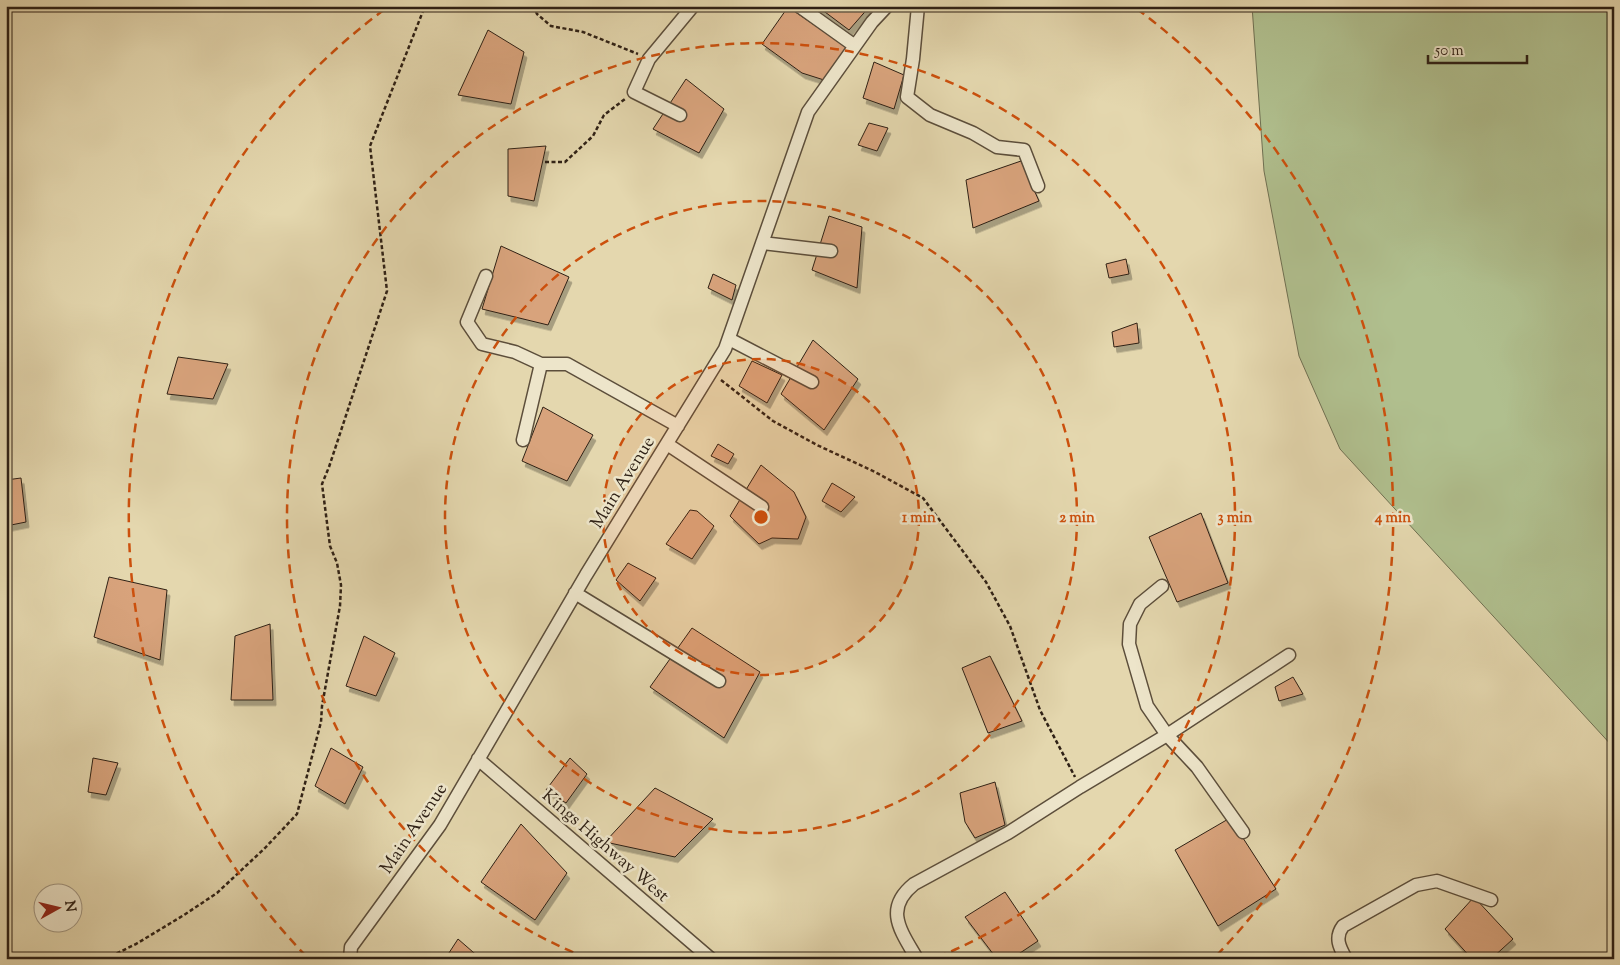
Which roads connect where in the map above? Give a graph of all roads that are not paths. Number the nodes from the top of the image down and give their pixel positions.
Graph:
1 (692, 6) edge
2 (799, 6) edge
3 (887, 6) edge
4 (918, 6) edge
5 (855, 46) junction
6 (680, 115) dead end
7 (1038, 186) dead end
8 (762, 243) junction
9 (831, 251) dead end
10 (486, 276) dead end
11 (729, 339) junction
12 (541, 364) junction
13 (812, 382) dead end
14 (678, 426) junction
15 (523, 440) dead end
16 (666, 444) junction
17 (762, 507) dead end
18 (1162, 586) dead end
19 (576, 593) junction
20 (1288, 655) dead end
21 (720, 681) dead end
22 (1167, 735) junction
23 (478, 758) junction
24 (1243, 832) dead end
25 (1491, 900) dead end
26 (350, 959) edge
27 (711, 959) edge
28 (917, 959) edge
29 (1346, 959) edge

1 - 6 street
2 - 5 street
3 - 5 street, Main Avenue
4 - 7 street
5 - 8 street, Main Avenue
8 - 9 street
8 - 11 street, Main Avenue
10 - 12 street
11 - 13 street
11 - 14 street, Main Avenue
12 - 14 street
12 - 15 street
14 - 16 street, Main Avenue
16 - 17 street
16 - 19 street, Main Avenue
18 - 22 street
19 - 21 street
19 - 23 street, Main Avenue
20 - 22 street
22 - 24 street
22 - 28 street
23 - 26 street, Main Avenue
23 - 27 street, Kings Highway West
25 - 29 street

